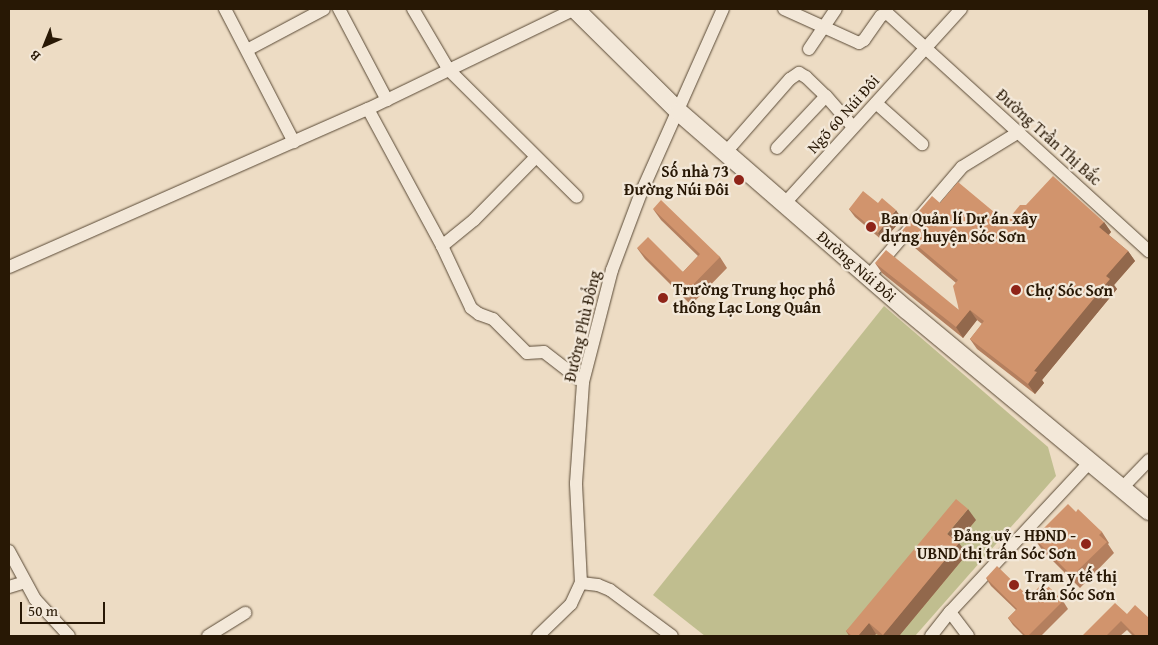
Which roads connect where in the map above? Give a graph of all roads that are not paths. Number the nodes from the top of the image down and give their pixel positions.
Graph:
1 (225, 9) edge
2 (324, 9) edge
3 (339, 9) edge
4 (413, 9) edge
5 (575, 9) edge
6 (723, 9) edge
7 (784, 9) edge
8 (836, 9) edge
9 (961, 9) edge
10 (823, 28) junction
11 (810, 48) dead end
12 (927, 48) junction
13 (247, 50) junction
14 (449, 70) junction
15 (826, 96) junction
16 (387, 100) junction
17 (876, 102) junction
18 (368, 109) junction
19 (680, 112) junction
20 (853, 127) junction
21 (1019, 132) junction
22 (294, 142) junction
23 (922, 144) dead end
24 (777, 148) dead end
25 (726, 152) junction
26 (536, 157) junction
27 (577, 197) dead end
28 (785, 203) junction
29 (442, 246) junction
30 (1149, 251) edge
31 (9, 267) edge
32 (869, 276) junction
33 (583, 382) junction
34 (1149, 460) edge
35 (1091, 461) junction
36 (1122, 488) junction
37 (1149, 511) edge
38 (9, 551) edge
39 (25, 582) junction
40 (581, 583) junction
41 (9, 586) edge
42 (950, 612) junction
43 (244, 613) dead end
44 (69, 636) edge
45 (208, 636) edge
46 (538, 636) edge
47 (672, 636) edge
48 (931, 636) edge
49 (968, 636) edge

1 - 13 street
2 - 13 street
3 - 16 street
4 - 14 street
5 - 14 street
5 - 19 main road, Đường Núi Đôi
6 - 19 street, Đường Phù Đổng
7 - 10 street
8 - 10 street
9 - 12 street, Ngõ 60 Núi Đôi
10 - 11 street
10 - 12 street, Đường Trần Thị Bắc
12 - 17 street, Ngõ 60 Núi Đôi
12 - 21 street, Đường Trần Thị Bắc
13 - 22 street
14 - 16 street
14 - 26 street
15 - 20 street
15 - 24 street
15 - 25 street
16 - 18 street
17 - 20 street, Ngõ 60 Núi Đôi
17 - 23 street
18 - 22 street
18 - 29 street
19 - 25 main road, Đường Núi Đôi
19 - 33 street, Đường Phù Đổng
20 - 28 street, Ngõ 60 Núi Đôi
21 - 30 street, Đường Trần Thị Bắc
21 - 32 street
22 - 31 street
25 - 28 main road, Đường Núi Đôi
26 - 27 street
26 - 29 street
28 - 32 main road, Đường Núi Đôi
29 - 33 street
32 - 35 main road, Đường Núi Đôi
33 - 40 street, Đường Phù Đổng
34 - 36 street
35 - 36 main road, Đường Núi Đôi
35 - 42 street
36 - 37 main road, Đường Núi Đôi
38 - 39 street
39 - 41 street
39 - 44 street
40 - 46 street, Đường Phù Đổng
40 - 47 street
42 - 48 street
42 - 49 street
43 - 45 street

